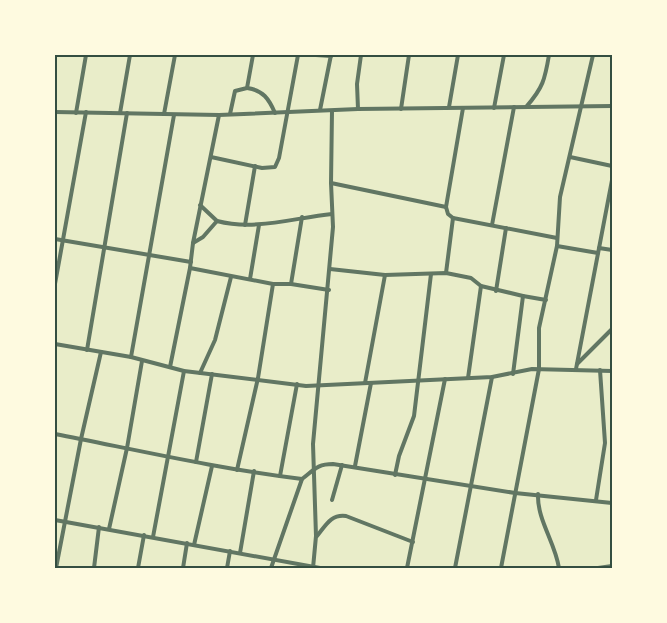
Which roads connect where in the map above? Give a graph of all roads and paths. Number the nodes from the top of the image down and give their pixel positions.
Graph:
1 (86, 55) edge
2 (130, 55) edge
3 (175, 55) edge
4 (253, 55) edge
5 (298, 55) edge
6 (316, 55) edge
7 (361, 55) edge
8 (409, 55) edge
9 (458, 55) edge
10 (504, 55) edge
11 (549, 55) edge
12 (593, 55) edge
13 (331, 56) edge
14 (247, 88) junction
15 (582, 106) junction
16 (612, 106) edge
17 (449, 107) junction
18 (514, 107) junction
19 (526, 107) junction
20 (463, 108) junction
21 (494, 108) junction
22 (358, 109) junction
23 (401, 109) junction
24 (320, 110) junction
25 (332, 111) junction
26 (55, 112) edge
27 (86, 112) junction
28 (76, 113) junction
29 (120, 113) junction
30 (127, 113) junction
31 (275, 113) junction
32 (287, 113) junction
33 (164, 114) junction
34 (230, 114) junction
35 (174, 115) junction
36 (219, 115) junction
37 (211, 156) junction
38 (570, 157) junction
39 (255, 166) junction
40 (612, 166) edge
41 (612, 180) edge
42 (331, 183) junction
43 (200, 205) junction
44 (446, 206) junction
45 (332, 214) junction
46 (302, 217) junction
47 (453, 218) junction
48 (217, 221) junction
49 (245, 225) junction
50 (259, 225) junction
51 (492, 225) junction
52 (506, 228) junction
53 (556, 238) junction
54 (55, 239) edge
55 (62, 241) junction
56 (192, 243) junction
57 (557, 246) junction
58 (599, 248) junction
59 (102, 249) junction
60 (612, 250) edge
61 (598, 253) junction
62 (148, 257) junction
63 (191, 262) junction
64 (190, 268) junction
65 (330, 269) junction
66 (446, 273) junction
67 (431, 274) junction
68 (385, 275) junction
69 (232, 277) junction
70 (250, 279) junction
71 (55, 284) edge
72 (273, 284) junction
73 (292, 284) junction
74 (482, 286) junction
75 (329, 290) junction
76 (496, 291) junction
77 (523, 296) junction
78 (546, 300) junction
79 (612, 329) edge
80 (55, 344) edge
81 (87, 350) junction
82 (101, 352) junction
83 (131, 357) junction
84 (142, 361) junction
85 (170, 367) junction
86 (576, 367) junction
87 (540, 369) junction
88 (600, 370) junction
89 (184, 371) junction
90 (612, 371) edge
91 (200, 373) junction
92 (212, 374) junction
93 (513, 374) junction
94 (258, 378) junction
95 (468, 378) junction
96 (492, 378) junction
97 (445, 380) junction
98 (417, 382) junction
99 (365, 383) junction
100 (297, 384) junction
101 (371, 384) junction
102 (317, 385) junction
103 (55, 434) edge
104 (81, 439) junction
105 (127, 448) junction
106 (170, 457) junction
107 (196, 462) junction
108 (342, 465) junction
109 (212, 466) junction
110 (355, 466) junction
111 (313, 468) junction
112 (237, 470) junction
113 (254, 471) junction
114 (395, 475) junction
115 (280, 476) junction
116 (302, 479) junction
117 (427, 480) junction
118 (471, 485) junction
119 (515, 493) junction
120 (538, 494) junction
121 (332, 500) dead end
122 (596, 500) junction
123 (612, 503) edge
124 (55, 520) edge
125 (64, 521) junction
126 (99, 528) junction
127 (109, 529) junction
128 (144, 535) junction
129 (316, 536) junction
130 (153, 537) junction
131 (412, 542) junction
132 (187, 543) junction
133 (194, 544) junction
134 (230, 551) junction
135 (240, 553) junction
136 (272, 559) junction
137 (612, 566) edge
138 (313, 567) edge
139 (56, 568) edge
140 (94, 568) edge
141 (138, 568) edge
142 (183, 568) edge
143 (227, 568) edge
144 (270, 568) edge
145 (320, 568) edge
146 (407, 568) edge
147 (455, 568) edge
148 (501, 568) edge
149 (559, 568) edge
150 (598, 568) edge

1 - 28 street
2 - 29 street
3 - 33 street
4 - 14 street
5 - 32 street
6 - 13 street
7 - 22 street
8 - 23 street
9 - 17 street
10 - 21 street
11 - 19 street
12 - 15 street
13 - 24 street
14 - 31 street
14 - 34 street
15 - 16 street
15 - 19 street
15 - 38 street
17 - 20 street
17 - 23 street
18 - 19 street
18 - 21 street
18 - 51 street
20 - 21 street
20 - 44 street
22 - 23 street
22 - 25 street
24 - 25 street
24 - 32 street
25 - 42 street
26 - 28 street
27 - 28 street
27 - 29 street
27 - 55 street
29 - 30 street
30 - 33 street
30 - 59 street
31 - 32 street
31 - 34 street
32 - 39 street
33 - 35 street
34 - 36 street
35 - 36 street
35 - 62 street
36 - 37 street
37 - 39 street
37 - 43 street
38 - 40 street
38 - 53 street
39 - 49 street
41 - 58 street
42 - 44 street
42 - 45 street
43 - 48 street
43 - 56 street
44 - 47 street
45 - 46 street
45 - 65 street
46 - 50 street
46 - 73 street
47 - 51 street
47 - 66 street
48 - 49 street
48 - 56 street
49 - 50 street
50 - 70 street
51 - 52 street
52 - 53 street
52 - 76 street
53 - 57 street
54 - 55 street
55 - 59 street
55 - 71 street
56 - 63 street
57 - 61 street
57 - 78 street
58 - 60 street
58 - 61 street
59 - 62 street
59 - 81 street
61 - 86 street
62 - 63 street
62 - 83 street
63 - 64 street
64 - 69 street
64 - 85 street
65 - 68 street
65 - 75 street
66 - 67 street
66 - 74 street
67 - 68 street
67 - 98 street
68 - 99 street
69 - 70 street
69 - 91 street
70 - 72 street
72 - 73 street
72 - 94 street
73 - 75 street
74 - 76 street
74 - 95 street
75 - 102 street
76 - 77 street
77 - 78 street
77 - 93 street
78 - 87 street
79 - 86 street
80 - 81 street
81 - 82 street
82 - 83 street
82 - 104 street
83 - 84 street
84 - 85 street
84 - 105 street
85 - 89 street
86 - 87 street
86 - 88 street
87 - 93 street
87 - 119 street
88 - 90 street
88 - 122 street
89 - 91 street
89 - 106 street
91 - 92 street
92 - 94 street
92 - 107 street
93 - 96 street
94 - 100 street
94 - 112 street
95 - 96 street
95 - 97 street
96 - 118 street
97 - 98 street
97 - 117 street
98 - 101 street
98 - 114 street
99 - 101 street
99 - 102 street
100 - 102 street
100 - 115 street
101 - 110 street
102 - 111 street
103 - 104 street
104 - 105 street
104 - 125 street
105 - 106 street
105 - 127 street
106 - 107 street
106 - 130 street
107 - 109 street
108 - 110 street
108 - 111 street
108 - 121 street
109 - 112 street
109 - 133 street
110 - 114 street
111 - 116 street
111 - 129 street
112 - 113 street
113 - 115 street
113 - 135 street
114 - 117 street
115 - 116 street
116 - 136 street
117 - 118 street
117 - 131 street
118 - 119 street
118 - 147 street
119 - 120 street
119 - 148 street
120 - 122 street
120 - 149 street
122 - 123 street
124 - 125 street
125 - 126 street
125 - 139 street
126 - 127 street
126 - 140 street
127 - 128 street
128 - 130 street
128 - 141 street
129 - 131 street
129 - 138 street
130 - 132 street
131 - 146 street
132 - 133 street
132 - 142 street
133 - 134 street
134 - 135 street
134 - 143 street
135 - 136 street
136 - 138 street
136 - 144 street
137 - 150 street
138 - 145 street

